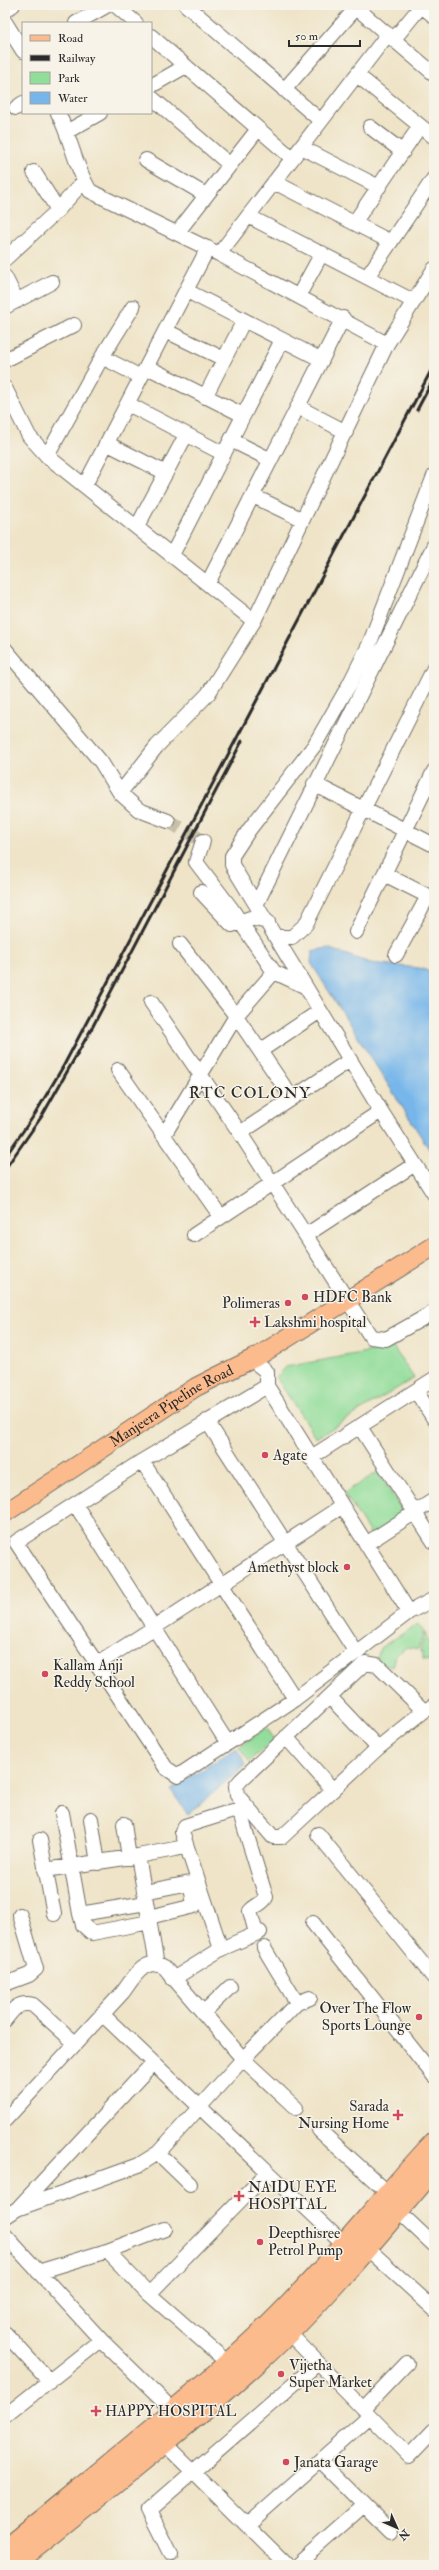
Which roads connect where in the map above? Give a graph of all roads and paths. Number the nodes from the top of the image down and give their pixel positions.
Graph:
1 (13, 5) edge
2 (108, 5) edge
3 (186, 5) edge
4 (354, 6) edge
5 (422, 6) edge
6 (5, 10) edge
7 (434, 16) edge
8 (5, 22) edge
9 (78, 22) edge
10 (134, 22) edge
11 (152, 37) edge
12 (391, 37) junction
13 (10, 39) edge
14 (22, 50) edge
15 (186, 66) junction
16 (434, 74) edge
17 (357, 75) junction
18 (152, 85) edge
19 (284, 90) junction
20 (152, 98) edge
21 (59, 114) edge
22 (98, 114) edge
23 (321, 121) junction
24 (420, 126) junction
25 (370, 127) dead end
26 (258, 128) junction
27 (68, 131) junction
28 (434, 137) edge
29 (301, 147) junction
30 (403, 152) junction
31 (292, 158) junction
32 (146, 160) dead end
33 (230, 165) junction
34 (34, 172) dead end
35 (434, 178) edge
36 (84, 181) junction
37 (274, 182) junction
38 (379, 187) junction
39 (206, 195) junction
40 (58, 210) junction
41 (248, 216) junction
42 (354, 223) junction
43 (177, 233) junction
44 (391, 242) junction
45 (213, 251) junction
46 (322, 253) junction
47 (5, 259) edge
48 (434, 268) edge
49 (5, 277) edge
50 (367, 277) junction
51 (52, 282) dead end
52 (187, 290) junction
53 (299, 295) junction
54 (413, 301) junction
55 (11, 304) edge
56 (133, 308) dead end
57 (343, 318) junction
58 (244, 320) junction
59 (74, 325) dead end
60 (166, 331) junction
61 (282, 340) junction
62 (387, 344) junction
63 (102, 358) junction
64 (224, 359) junction
65 (5, 360) edge
66 (322, 360) junction
67 (144, 372) junction
68 (5, 388) edge
69 (205, 397) junction
70 (128, 404) junction
71 (298, 407) junction
72 (243, 415) junction
73 (346, 432) junction
74 (186, 435) junction
75 (231, 440) junction
76 (108, 444) junction
77 (224, 454) junction
78 (47, 456) junction
79 (271, 460) junction
80 (166, 473) junction
81 (434, 476) edge
82 (85, 485) junction
83 (253, 496) junction
84 (301, 519) junction
85 (137, 527) junction
86 (434, 545) edge
87 (172, 555) junction
88 (208, 583) junction
89 (254, 621) junction
90 (375, 646) junction
91 (5, 649) edge
92 (434, 668) edge
93 (363, 671) junction
94 (434, 771) edge
95 (314, 784) junction
96 (120, 792) junction
97 (365, 808) junction
98 (168, 821) tunnel mouth
99 (406, 830) junction
100 (203, 841) dead end
101 (434, 844) edge
102 (384, 874) junction
103 (201, 892) dead end
104 (431, 898) edge
105 (257, 903) junction
106 (268, 922) junction
107 (241, 923) junction
108 (356, 932) dead end
109 (277, 937) junction
110 (180, 944) dead end
111 (396, 955) dead end
112 (274, 972) junction
113 (304, 986) junction
114 (151, 1002) dead end
115 (320, 1011) junction
116 (236, 1016) junction
117 (260, 1051) junction
118 (350, 1060) junction
119 (118, 1070) dead end
120 (201, 1076) junction
121 (292, 1098) junction
122 (380, 1111) junction
123 (240, 1134) junction
124 (164, 1135) junction
125 (415, 1164) junction
126 (271, 1183) junction
127 (434, 1194) edge
128 (222, 1217) junction
129 (194, 1235) dead end
130 (306, 1235) junction
131 (434, 1246) edge
132 (348, 1301) junction
133 (434, 1312) edge
134 (254, 1361) junction
135 (232, 1371) junction
136 (434, 1379) edge
137 (266, 1384) junction
138 (416, 1391) junction
139 (434, 1419) edge
140 (208, 1421) junction
141 (360, 1427) junction
142 (310, 1458) junction
143 (142, 1461) junction
144 (434, 1500) edge
145 (75, 1504) junction
146 (342, 1507) junction
147 (415, 1512) junction
148 (5, 1513) edge
149 (5, 1521) edge
150 (434, 1542) edge
151 (286, 1543) junction
152 (366, 1544) junction
153 (221, 1584) junction
154 (434, 1600) edge
155 (409, 1612) junction
156 (154, 1628) junction
157 (355, 1651) junction
158 (96, 1665) junction
159 (330, 1697) junction
160 (295, 1699) junction
161 (429, 1709) edge
162 (286, 1737) junction
163 (227, 1742) junction
164 (378, 1748) junction
165 (333, 1790) junction
166 (62, 1813) dead end
167 (91, 1819) dead end
168 (124, 1824) dead end
169 (174, 1825) dead end
170 (318, 1834) dead end
171 (40, 1840) dead end
172 (180, 1848) junction
173 (133, 1857) junction
174 (98, 1862) junction
175 (72, 1866) junction
176 (45, 1870) junction
177 (190, 1883) junction
178 (145, 1898) junction
179 (54, 1914) dead end
180 (80, 1914) junction
181 (20, 1916) dead end
182 (150, 1920) junction
183 (313, 1922) dead end
184 (219, 1945) junction
185 (264, 1948) dead end
186 (157, 1964) junction
187 (173, 1978) junction
188 (434, 1978) edge
189 (5, 1984) edge
190 (230, 1987) dead end
191 (310, 1998) dead end
192 (297, 2003) junction
193 (203, 2013) junction
194 (102, 2014) junction
195 (5, 2020) edge
196 (75, 2043) junction
197 (243, 2059) junction
198 (153, 2063) junction
199 (434, 2076) edge
200 (296, 2108) dead end
201 (199, 2109) junction
202 (5, 2120) edge
203 (319, 2130) dead end
204 (434, 2143) edge
205 (158, 2153) junction
206 (434, 2168) edge
207 (267, 2173) junction
208 (190, 2184) dead end
209 (393, 2202) junction
210 (17, 2209) junction
211 (5, 2217) edge
212 (165, 2229) dead end
213 (5, 2235) edge
214 (434, 2245) edge
215 (345, 2246) junction
216 (366, 2247) junction
217 (107, 2250) junction
218 (38, 2272) junction
219 (149, 2294) junction
220 (434, 2308) edge
221 (288, 2332) junction
222 (5, 2333) edge
223 (101, 2340) junction
224 (228, 2363) junction
225 (318, 2363) junction
226 (407, 2363) dead end
227 (50, 2382) junction
228 (173, 2410) junction
229 (367, 2412) junction
230 (5, 2416) edge
231 (434, 2430) edge
232 (164, 2443) junction
233 (320, 2461) junction
234 (193, 2471) junction
235 (364, 2505) junction
236 (247, 2525) junction
237 (391, 2532) dead end
238 (5, 2550) edge
239 (172, 2554) dead end
240 (13, 2565) edge
241 (287, 2565) edge
242 (296, 2565) edge

1 - 6 street
2 - 9 street
2 - 10 street
3 - 19 street
4 - 12 street
4 - 19 street
5 - 7 street
5 - 12 street
8 - 13 street
11 - 15 street
12 - 16 street
12 - 17 street
13 - 14 street
15 - 18 street
15 - 26 street
17 - 23 street
17 - 24 street
19 - 23 street
20 - 33 street
21 - 27 street
22 - 27 street
23 - 29 street
24 - 28 street
24 - 30 street
25 - 30 street
26 - 31 street
26 - 33 street
27 - 36 street
29 - 31 street
29 - 38 street
30 - 38 street
31 - 37 street
32 - 39 street
33 - 39 street
34 - 40 street
35 - 44 street
36 - 40 street
36 - 43 street
37 - 41 street
37 - 42 street
38 - 42 street
39 - 43 street
40 - 47 street
41 - 45 street
41 - 46 street
42 - 44 street
43 - 45 street
44 - 50 street
45 - 52 street
45 - 53 street
46 - 50 street
46 - 53 street
48 - 54 street
49 - 55 street
50 - 54 street
51 - 55 street
52 - 58 street
52 - 60 street
53 - 57 street
54 - 62 street
56 - 63 street
57 - 62 street
57 - 66 street
58 - 61 street
58 - 64 street
59 - 65 street
60 - 64 street
60 - 67 street
61 - 66 street
61 - 72 street
62 - 73 street
63 - 67 street
63 - 78 street
64 - 69 street
66 - 71 street
67 - 69 street
67 - 70 street
68 - 78 street
69 - 72 street
70 - 74 street
70 - 76 street
71 - 73 street
71 - 79 street
72 - 75 street
73 - 84 street
74 - 77 street
74 - 80 street
75 - 77 street
75 - 79 street
76 - 80 street
76 - 82 street
77 - 87 street
78 - 82 street
79 - 83 street
80 - 85 street
81 - 90 street
82 - 85 street
83 - 84 street
83 - 88 street
84 - 89 street
85 - 87 street
86 - 90 street
87 - 88 street
88 - 89 street
89 - 96 street
90 - 93 street
91 - 96 street
92 - 97 street
93 - 95 street
93 - 105 street
94 - 99 street
95 - 97 street
95 - 105 street
96 - 98 street
97 - 99 street
97 - 109 street
99 - 101 street
99 - 102 street
100 - 107 street
102 - 104 street
102 - 108 street
103 - 107 street
104 - 111 street
105 - 106 street
106 - 107 street
106 - 109 street
107 - 112 street
109 - 113 street
110 - 116 street
112 - 113 street
112 - 116 street
113 - 115 street
114 - 120 street
115 - 117 street
115 - 118 street
116 - 117 street
116 - 120 street
117 - 121 street
118 - 121 street
118 - 122 street
119 - 124 street
120 - 123 street
120 - 124 street
121 - 123 street
122 - 125 street
122 - 126 street
123 - 126 street
124 - 128 street
125 - 127 street
125 - 130 street
126 - 128 street
126 - 130 street
128 - 129 street
130 - 132 street
131 - 132 main road
132 - 133 street
132 - 134 main road
134 - 135 main road
134 - 137 street
135 - 148 main road, Manjeera Pipeline Road
135 - 149 main road, Manjeera Pipeline Road
136 - 138 street
137 - 140 street
137 - 142 street
138 - 139 street
138 - 141 street
140 - 143 street
140 - 151 street
141 - 142 street
141 - 147 street
142 - 146 street
143 - 145 street
143 - 153 street
144 - 147 street
145 - 156 street
145 - 158 street
146 - 151 street
146 - 152 street
147 - 150 street
147 - 152 street
151 - 153 street
151 - 157 street
152 - 155 street
153 - 156 street
153 - 160 street
154 - 155 street
155 - 157 street
156 - 158 street
156 - 163 street
157 - 160 street
158 - 163 street
159 - 161 street
159 - 162 street
159 - 164 street
160 - 163 street
161 - 164 street
162 - 165 street
162 - 165 street
164 - 165 street
166 - 175 street
167 - 174 street
168 - 173 street
169 - 172 street
170 - 188 street
171 - 176 street
172 - 173 street
172 - 177 street
173 - 174 street
173 - 178 street
174 - 175 street
175 - 176 street
175 - 180 street
176 - 179 street
177 - 178 street
177 - 182 street
178 - 180 street
178 - 182 street
180 - 182 street
181 - 189 street
182 - 186 street
183 - 199 street
184 - 184 street
184 - 187 street
185 - 192 street
186 - 187 street
186 - 194 street
187 - 193 street
190 - 193 street
191 - 192 street
192 - 197 street
193 - 197 street
194 - 196 street
194 - 198 street
195 - 196 street
196 - 202 street
197 - 200 street
197 - 201 street
198 - 201 street
198 - 210 street
201 - 205 street
201 - 207 street
203 - 209 street
204 - 209 highway
205 - 208 street
205 - 210 street
206 - 209 highway
207 - 215 street
207 - 219 street
209 - 214 street
209 - 215 highway
209 - 216 highway
210 - 211 street
212 - 217 street
213 - 218 street
215 - 224 highway
216 - 220 street
216 - 221 highway
217 - 218 street
217 - 219 street
218 - 223 street
219 - 224 street
221 - 225 street
221 - 232 highway
222 - 227 street
223 - 227 street
223 - 228 street
224 - 228 highway
225 - 229 street
225 - 234 street
226 - 229 street
227 - 230 street
228 - 238 highway
229 - 231 street
229 - 233 street
232 - 234 street
232 - 240 highway
233 - 235 street
233 - 236 street
234 - 236 street
234 - 239 street
235 - 237 street
235 - 242 street
236 - 241 street

